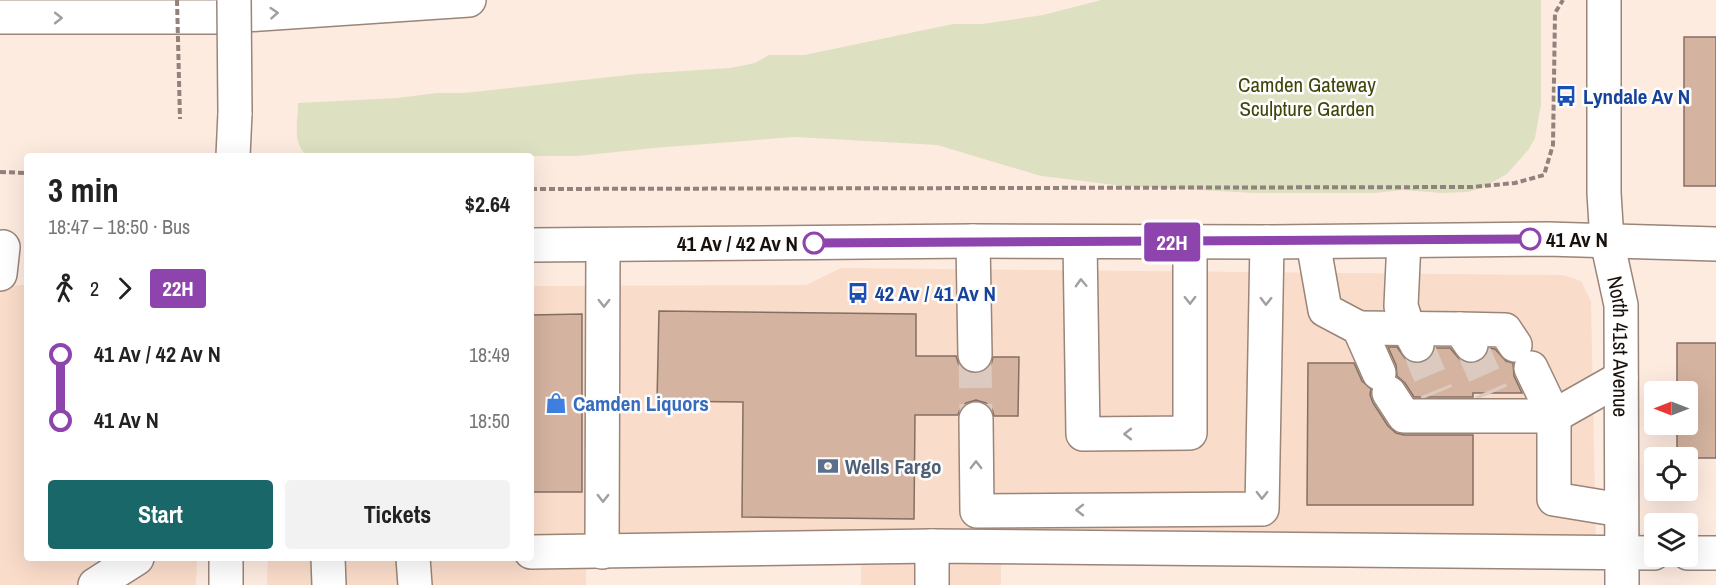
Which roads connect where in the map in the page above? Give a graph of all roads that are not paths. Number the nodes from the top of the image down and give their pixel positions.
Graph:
1 (234, 0) edge
2 (469, 0) edge
3 (1604, 0) edge
4 (0, 17) edge
5 (233, 153) edge
6 (973, 241) junction
7 (1404, 241) junction
8 (1606, 241) junction
9 (1080, 242) junction
10 (1190, 242) junction
11 (1267, 242) junction
12 (1313, 242) junction
13 (1716, 244) edge
14 (534, 245) edge
15 (603, 245) junction
16 (1359, 328) junction
17 (1412, 336) junction
18 (975, 355) tunnel mouth
19 (1622, 378) junction
20 (1554, 416) junction
21 (976, 419) tunnel mouth
22 (1622, 510) junction
23 (932, 546) junction
24 (534, 552) edge
25 (602, 552) junction
26 (1698, 553) edge
27 (1716, 553) edge
28 (1644, 558) edge
29 (131, 561) edge
30 (226, 561) edge
31 (327, 561) edge
32 (412, 561) edge
33 (1622, 569) edge
34 (95, 585) edge
35 (226, 585) edge
36 (329, 585) edge
37 (415, 585) edge
38 (932, 585) edge

1 - 5 main road, bridge
4 -> 2 main road
3 - 8 main road, North 41st Avenue
6 - 9 main road
6 - 15 main road
6 - 18 main road
7 - 8 main road
7 - 12 main road
7 - 17 main road
8 - 13 main road
8 - 19 main road, North 41st Avenue
9 - 10 main road
10 -> 9 main road
10 - 11 main road
11 - 12 main road
11 -> 21 main road
12 - 16 main road
14 - 15 main road
15 -> 25 main road
16 - 17 main road
16 - 20 main road
17 - 20 main road
19 - 20 main road
19 - 22 main road, North 41st Avenue
20 - 22 main road
22 - 33 main road, North 41st Avenue
23 - 25 main road
23 - 33 main road
23 - 38 main road
24 - 25 main road
26 - 27 main road
28 - 33 main road
29 - 34 main road
30 - 35 main road
31 - 36 main road
32 - 37 main road

